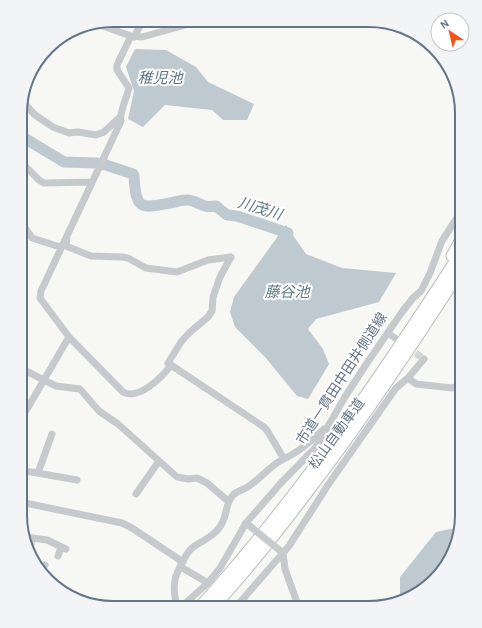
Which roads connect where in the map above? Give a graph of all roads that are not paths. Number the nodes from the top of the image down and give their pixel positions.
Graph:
1 (106, 27) edge
2 (139, 27) edge
3 (178, 27) edge
4 (132, 37) junction
5 (27, 107) edge
6 (120, 117) junction
7 (27, 168) edge
8 (92, 182) junction
9 (455, 221) edge
10 (27, 230) edge
11 (67, 233) junction
12 (60, 248) junction
13 (455, 249) edge
14 (455, 261) edge
15 (455, 279) edge
16 (455, 283) edge
17 (423, 328) junction
18 (388, 333) junction
19 (401, 337) junction
20 (69, 338) junction
21 (424, 358) dead end
22 (171, 365) junction
23 (27, 372) edge
24 (408, 378) junction
25 (44, 380) junction
26 (455, 387) edge
27 (27, 409) edge
28 (333, 420) junction
29 (52, 434) dead end
30 (284, 459) junction
31 (159, 461) junction
32 (27, 471) edge
33 (38, 473) junction
34 (77, 480) dead end
35 (136, 494) dead end
36 (228, 502) junction
37 (27, 503) edge
38 (246, 523) junction
39 (31, 538) edge
40 (283, 553) junction
41 (58, 556) dead end
42 (182, 564) junction
43 (208, 584) junction
44 (176, 601) edge
45 (189, 601) edge
46 (205, 601) edge
47 (219, 601) edge
48 (241, 601) edge
49 (296, 601) edge

1 - 4 street
2 - 4 street
3 - 4 street
4 - 6 street
5 - 6 street
6 - 8 street
7 - 8 street
8 - 11 street
9 - 18 street, 市道一貫田中田井側道線
10 - 12 street
11 - 12 street
11 - 22 street
12 - 20 street
13 - 19 highway
14 - 19 highway, 松山自動車道
15 - 17 highway, 松山自動車道
16 - 17 highway
17 - 47 highway, 松山自動車道
18 - 19 street
18 - 28 street, 市道一貫田中田井側道線
19 - 46 highway, 松山自動車道
20 - 22 street
20 - 25 street
21 - 24 street
22 - 30 street
23 - 25 street
24 - 26 street
24 - 40 street
25 - 27 street
25 - 31 street
28 - 30 street
28 - 38 street, 市道一貫田中田井側道線
29 - 33 street
30 - 36 street
31 - 35 street
31 - 36 street
32 - 33 street
33 - 34 street
36 - 42 street
37 - 42 street
38 - 40 street, bridge
38 - 43 street, 市道一貫田中田井側道線
39 - 41 street
40 - 48 street
40 - 49 street
42 - 43 street
42 - 44 street
43 - 45 street, 市道一貫田中田井側道線

